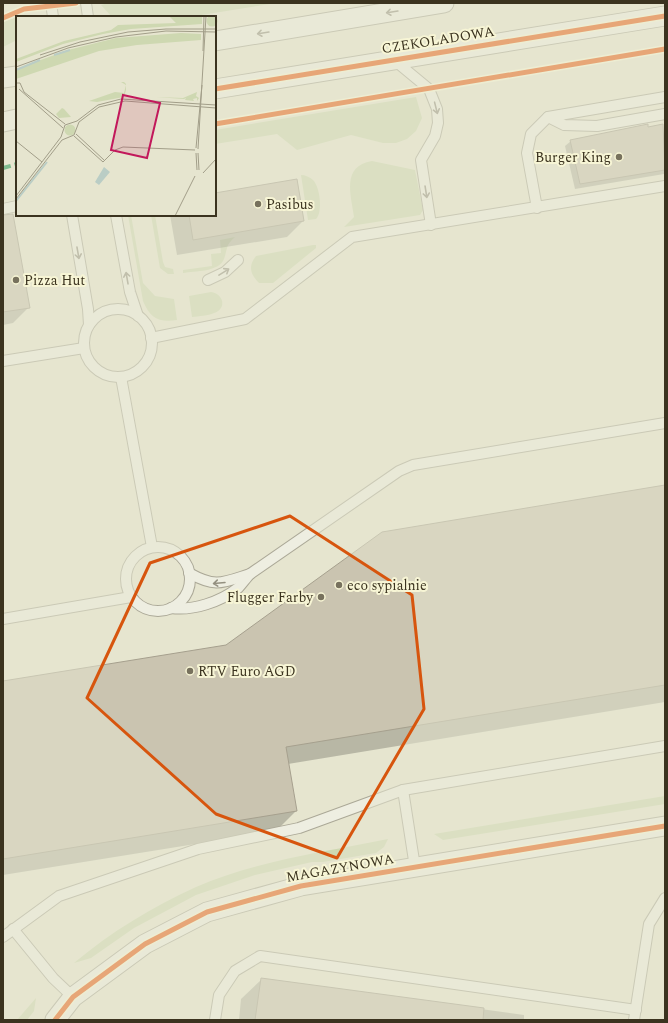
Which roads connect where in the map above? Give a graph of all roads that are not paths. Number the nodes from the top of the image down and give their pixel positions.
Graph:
1 (51, 3) edge
2 (86, 3) edge
3 (444, 3) edge
4 (52, 16) edge
5 (88, 16) edge
6 (665, 16) edge
7 (216, 41) edge
8 (393, 59) junction
9 (16, 76) edge
10 (3, 78) edge
11 (216, 88) edge
12 (665, 97) edge
13 (665, 114) edge
14 (548, 117) junction
15 (16, 119) edge
16 (3, 122) edge
17 (665, 186) edge
18 (16, 206) edge
19 (537, 208) junction
20 (3, 209) edge
21 (72, 216) edge
22 (116, 216) edge
23 (431, 225) junction
24 (238, 260) dead end
25 (208, 280) dead end
26 (138, 316) junction
27 (89, 325) junction
28 (151, 338) junction
29 (84, 348) junction
30 (3, 361) edge
31 (121, 377) junction
32 (665, 423) edge
33 (152, 547) junction
34 (189, 573) junction
35 (250, 574) junction
36 (131, 597) junction
37 (171, 608) junction
38 (3, 619) edge
39 (665, 746) edge
40 (403, 790) junction
41 (665, 826) edge
42 (415, 867) junction
43 (665, 898) edge
44 (13, 929) junction
45 (3, 937) edge
46 (73, 997) junction
47 (635, 1015) edge
48 (55, 1020) edge
49 (215, 1020) edge

1 - 4 lane
2 - 5 lane
3 -> 7 street
6 - 8 street, CZEKOLADOWA
8 - 11 street, CZEKOLADOWA
8 -> 23 lane
9 - 10 street
12 - 14 lane
13 - 14 lane
14 - 19 lane
15 - 16 street
17 - 19 lane
18 - 20 lane
19 - 23 lane
21 -> 27 lane
26 -> 22 lane
23 - 28 lane
25 -> 24 lane
26 - 27 lane
26 - 28 lane
27 - 29 lane
28 - 31 lane
29 - 30 lane
29 - 31 lane
31 - 33 lane
32 - 35 lane
33 - 34 lane
33 - 36 lane
35 -> 34 lane
34 - 37 lane
35 - 37 lane
36 - 37 lane
36 - 38 lane
39 - 40 lane
40 - 42 lane
40 - 44 lane
41 - 42 street, MAGAZYNOWA
42 - 46 street, MAGAZYNOWA
43 - 47 lane
44 - 45 lane
44 - 46 lane
46 - 48 street, MAGAZYNOWA
47 - 49 lane

